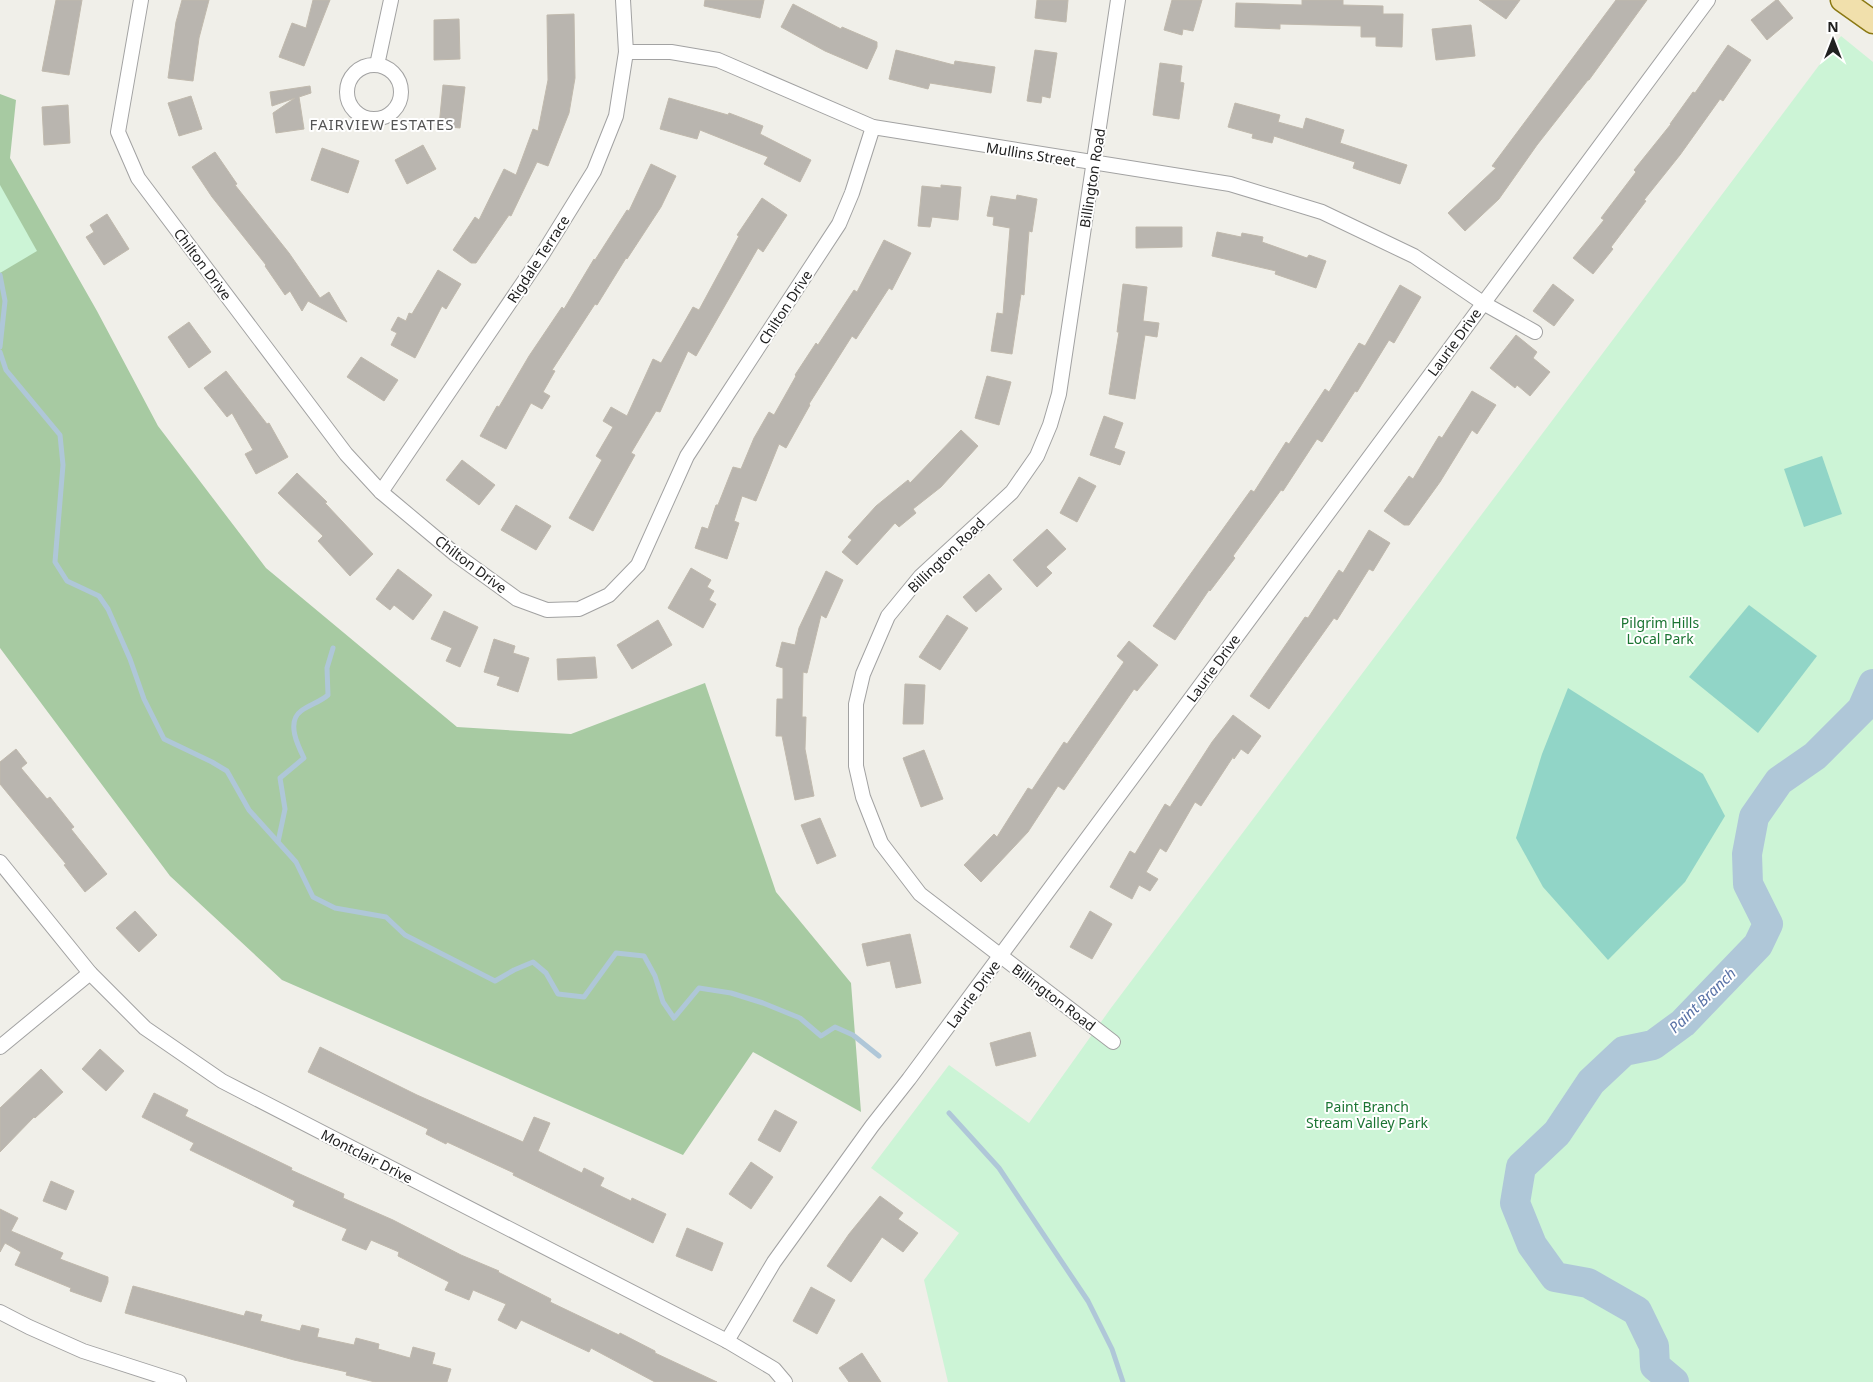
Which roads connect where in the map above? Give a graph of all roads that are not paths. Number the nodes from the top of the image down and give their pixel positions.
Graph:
1 (141, 0) edge
2 (391, 0) edge
3 (623, 0) edge
4 (1118, 0) edge
5 (1708, 0) edge
6 (1842, 0) edge
7 (1873, 22) edge
8 (626, 52) junction
9 (377, 65) dead end
10 (873, 128) junction
11 (1094, 164) junction
12 (1483, 302) junction
13 (1535, 332) dead end
14 (381, 492) junction
15 (0, 862) edge
16 (1000, 956) junction
17 (90, 973) junction
18 (1113, 1042) dead end
19 (0, 1047) edge
20 (0, 1312) edge
21 (727, 1341) junction
22 (179, 1382) edge
23 (786, 1382) edge

1 - 14 street, Chilton Drive
2 - 9 street
3 - 8 street, Rigdale Terrace
4 - 11 street, Billington Road
5 - 12 street, Laurie Drive
6 - 7 main road
8 - 10 street, Mullins Street
8 - 14 street, Rigdale Terrace
10 - 11 street, Mullins Street
10 - 14 street, Chilton Drive
11 - 12 street, Mullins Street
11 - 16 street, Billington Road
12 - 13 street, Mullins Street
12 - 16 street, Laurie Drive
15 - 17 street, Montclair Drive
16 - 18 street, Billington Road
16 - 21 street, Laurie Drive
17 - 19 street
17 - 21 street, Montclair Drive
20 - 22 street
21 - 23 street, Montclair Drive

